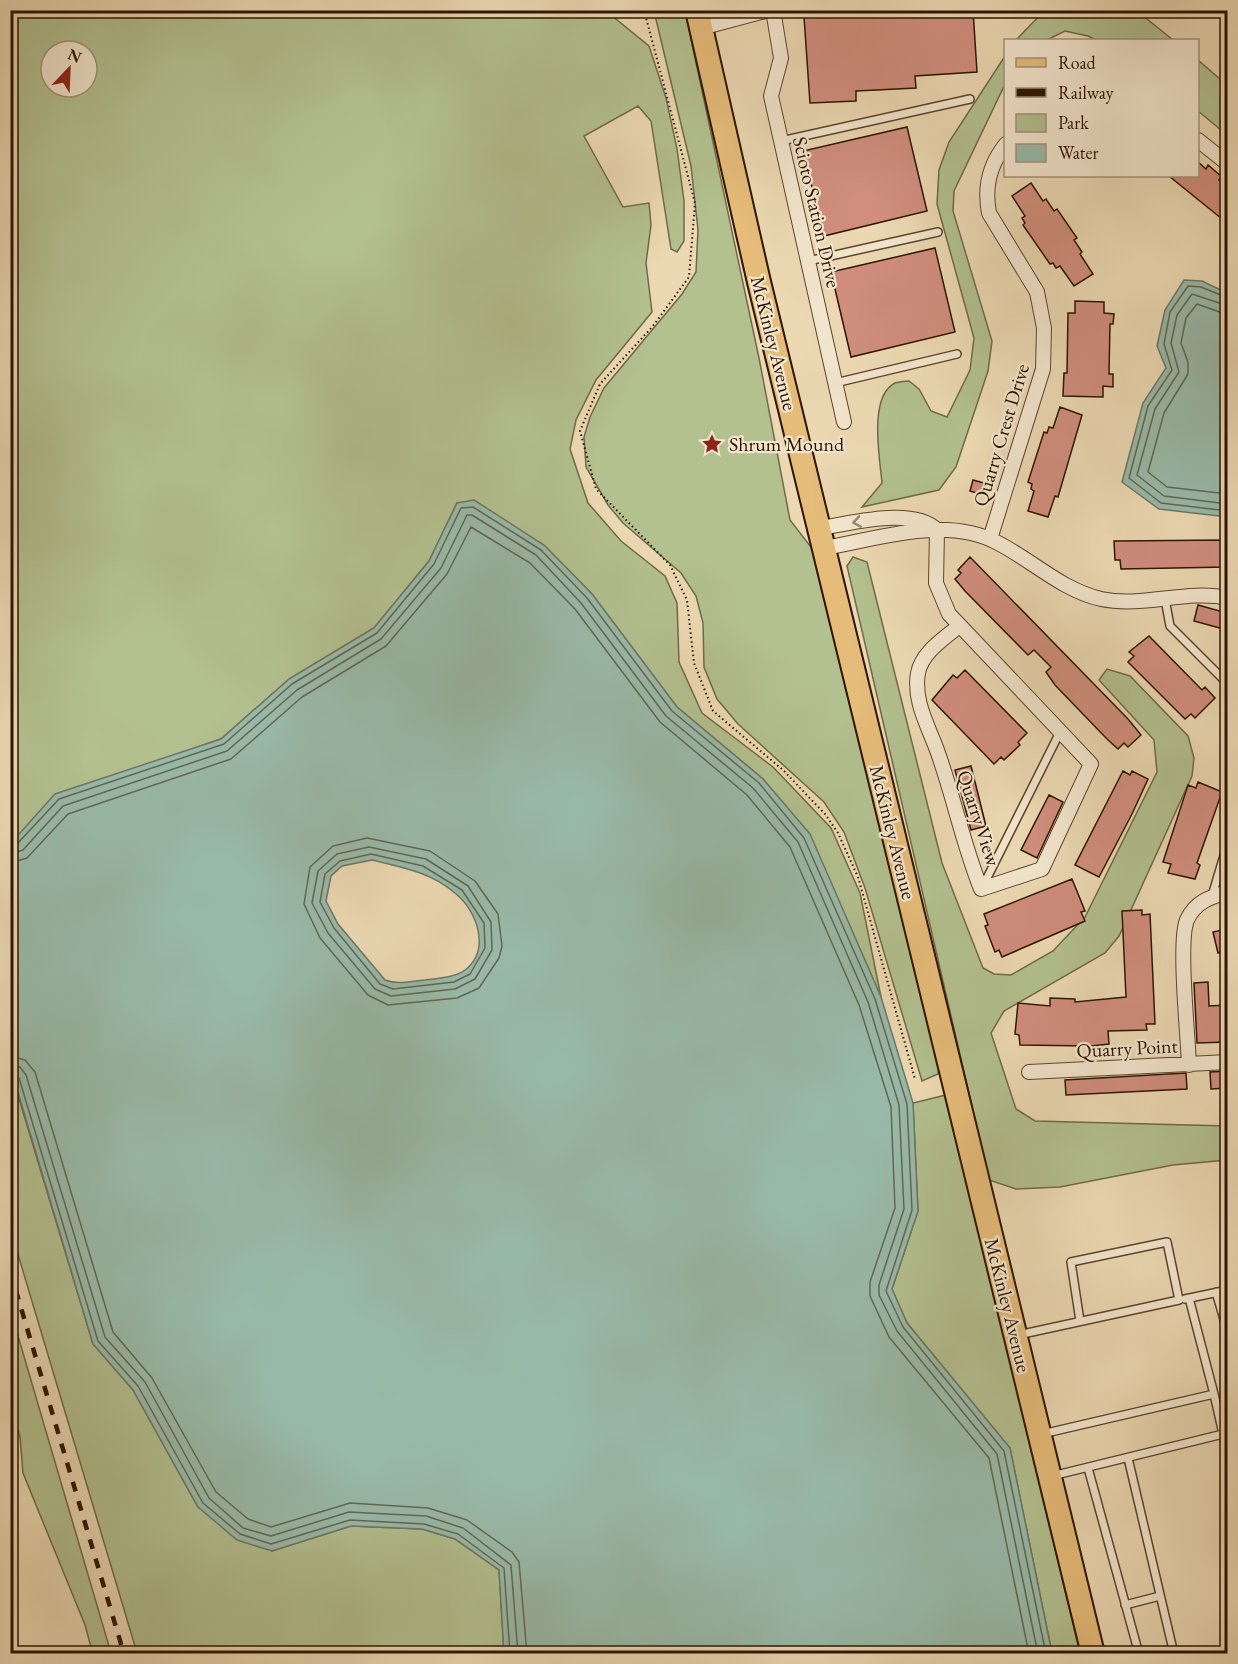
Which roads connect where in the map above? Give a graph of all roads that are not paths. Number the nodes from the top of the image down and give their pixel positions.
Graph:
1 (771, 10) edge
2 (699, 19) edge
3 (970, 99) dead end
4 (781, 141) junction
5 (1199, 142) edge
6 (1004, 146) edge
7 (1227, 164) edge
8 (938, 232) dead end
9 (808, 261) junction
10 (957, 354) dead end
11 (835, 383) junction
12 (844, 422) dead end
13 (895, 518) junction
14 (937, 530) junction
15 (896, 534) junction
16 (822, 538) junction
17 (990, 539) junction
18 (1165, 598) junction
19 (1227, 598) edge
20 (959, 626) junction
21 (1227, 684) edge
22 (1060, 732) junction
23 (1227, 842) edge
24 (981, 889) junction
25 (1227, 892) edge
26 (1212, 896) junction
27 (1227, 1062) edge
28 (1189, 1065) junction
29 (1029, 1072) dead end
30 (1227, 1290) edge
31 (1216, 1292) junction
32 (1189, 1298) junction
33 (1179, 1300) junction
34 (1080, 1321) junction
35 (1227, 1333) edge
36 (1015, 1335) junction
37 (1214, 1394) junction
38 (1223, 1434) junction
39 (1040, 1435) junction
40 (1227, 1456) edge
41 (1128, 1458) junction
42 (1088, 1468) junction
43 (1050, 1477) junction
44 (1160, 1596) junction
45 (1125, 1605) junction
46 (1094, 1653) edge
47 (1139, 1653) edge
48 (1174, 1653) edge

1 - 2 street, Scioto Station Drive
1 - 4 street, Scioto Station Drive
2 - 16 main road, McKinley Avenue
3 - 4 lane
4 - 9 street, Scioto Station Drive
5 - 7 street
6 - 17 street, Quarry Crest Drive
8 - 9 lane
9 - 11 street, Scioto Station Drive
10 - 11 lane
11 - 12 street, Scioto Station Drive
13 - 14 street
13 - 15 lane
13 -> 16 street
14 - 15 street
14 - 17 street
14 - 20 street, Quarry View
15 - 16 street
16 - 36 main road, McKinley Avenue
17 - 18 street
18 - 19 street
18 - 21 lane
20 - 22 street, Quarry View
20 - 24 street, Quarry View
22 - 24 lane
22 - 24 street, Quarry View
23 - 26 lane
25 - 26 street
26 - 28 street
27 - 28 street, Quarry Point
28 - 29 street, Quarry Point
30 - 31 lane
31 - 32 lane
31 - 35 lane
32 - 33 lane
32 - 37 lane
33 - 34 lane
33 - 34 lane
34 - 36 lane
36 - 39 main road, McKinley Avenue
37 - 38 lane
37 - 39 lane
38 - 40 lane
38 - 41 lane
39 - 43 main road, McKinley Avenue
41 - 42 lane
41 - 44 lane
42 - 43 lane
42 - 45 lane
43 - 46 main road, McKinley Avenue
44 - 45 lane
44 - 48 lane
45 - 47 lane

